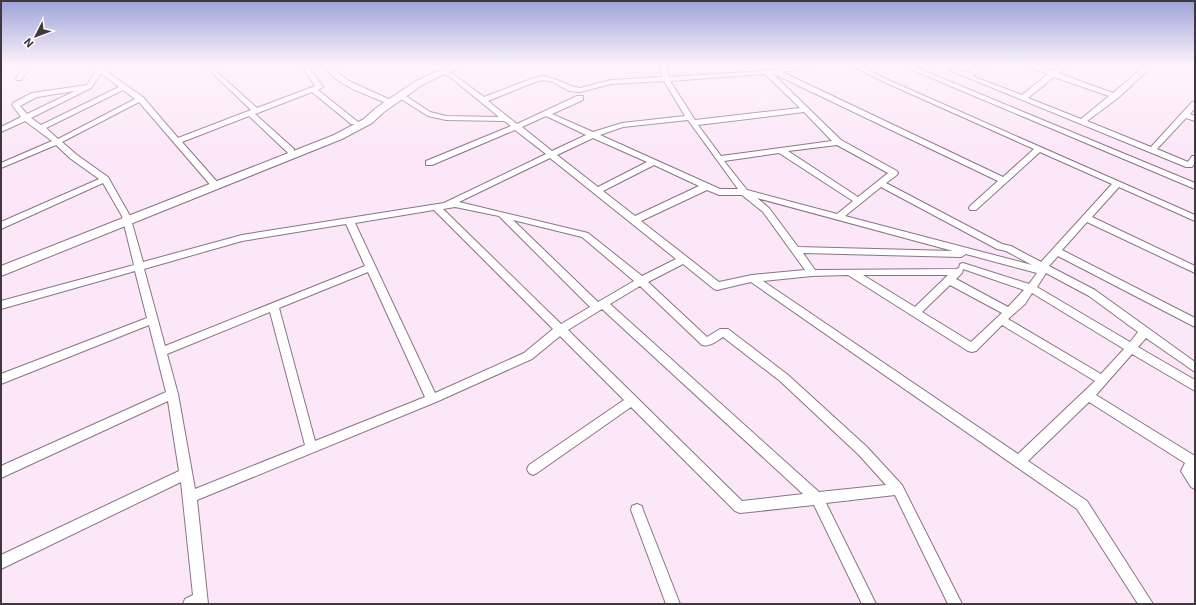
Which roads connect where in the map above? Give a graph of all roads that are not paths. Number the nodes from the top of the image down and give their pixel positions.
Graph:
1 (47, 93) edge
2 (76, 93) edge
3 (111, 93) edge
4 (132, 93) edge
5 (235, 93) edge
6 (301, 93) edge
7 (317, 93) edge
8 (372, 93) edge
9 (404, 93) edge
10 (474, 93) edge
11 (500, 93) edge
12 (675, 93) edge
13 (790, 93) edge
14 (816, 93) edge
15 (914, 93) edge
16 (973, 93) edge
17 (1010, 93) edge
18 (1028, 93) edge
19 (1108, 93) edge
20 (1118, 93) edge
21 (400, 96) junction
22 (1115, 96) junction
23 (580, 98) dead end
24 (1022, 98) junction
25 (140, 99) junction
26 (483, 100) junction
27 (391, 102) junction
28 (1195, 104) edge
29 (380, 110) junction
30 (805, 110) junction
31 (253, 112) junction
32 (547, 114) junction
33 (1185, 116) junction
34 (26, 118) junction
35 (507, 119) junction
36 (1195, 119) edge
37 (692, 121) junction
38 (354, 122) junction
39 (1082, 122) junction
40 (516, 126) junction
41 (41, 128) junction
42 (1, 130) edge
43 (592, 135) junction
44 (177, 141) junction
45 (57, 142) junction
46 (838, 142) junction
47 (1039, 149) junction
48 (1152, 150) junction
49 (290, 151) junction
50 (782, 151) junction
51 (551, 154) junction
52 (1195, 158) edge
53 (719, 159) junction
54 (652, 162) junction
55 (429, 163) dead end
56 (1, 166) edge
57 (106, 179) junction
58 (1004, 181) junction
59 (214, 184) junction
60 (882, 184) junction
61 (1117, 184) junction
62 (1195, 186) edge
63 (705, 187) junction
64 (598, 190) junction
65 (744, 192) junction
66 (859, 201) junction
67 (439, 207) junction
68 (973, 208) dead end
69 (502, 214) junction
70 (838, 217) junction
71 (1086, 218) junction
72 (1195, 218) edge
73 (126, 219) junction
74 (349, 220) junction
75 (635, 220) junction
76 (1, 226) edge
77 (795, 250) junction
78 (1056, 251) junction
79 (976, 254) junction
80 (684, 259) junction
81 (1, 265) edge
82 (138, 266) junction
83 (371, 267) junction
84 (960, 269) junction
85 (1042, 269) junction
86 (1195, 270) edge
87 (1, 271) edge
88 (850, 272) junction
89 (812, 273) junction
90 (752, 278) junction
91 (949, 280) junction
92 (641, 281) junction
93 (1031, 288) junction
94 (1, 305) edge
95 (273, 306) junction
96 (600, 306) junction
97 (915, 313) junction
98 (1005, 316) junction
99 (152, 320) junction
100 (1195, 323) edge
101 (560, 330) junction
102 (1145, 332) junction
103 (1131, 348) junction
104 (161, 352) junction
105 (1195, 368) edge
106 (1, 379) edge
107 (1103, 380) junction
108 (1195, 386) edge
109 (172, 394) junction
110 (1088, 396) junction
111 (432, 399) junction
112 (632, 400) junction
113 (312, 447) junction
114 (1018, 462) junction
115 (533, 469) dead end
116 (1, 472) edge
117 (187, 473) junction
118 (1195, 483) edge
119 (898, 489) junction
120 (190, 497) junction
121 (817, 498) junction
122 (637, 510) dead end
123 (1, 562) edge
124 (197, 602) edge
125 (674, 604) edge
126 (869, 604) edge
127 (955, 604) edge
128 (1146, 604) edge

1 - 34 street
2 - 34 street
3 - 41 street
4 - 25 street
5 - 31 street
6 - 31 street
7 - 38 street
8 - 27 street
9 - 21 main road
10 - 26 street
11 - 26 street
12 - 37 street
13 - 30 street
14 - 58 street
15 - 47 street
16 - 62 street
17 - 24 street
18 - 24 street
19 - 22 street
20 - 22 street
21 - 27 main road
21 - 35 street
22 - 39 street
23 - 32 street
24 - 39 street
25 - 44 street
25 - 45 street
26 - 35 street
27 - 29 main road
28 - 33 street
29 - 38 main road
29 - 59 main road
30 - 37 street
30 - 46 street
31 - 44 street
31 - 49 street
32 - 40 street
32 - 43 street
33 - 36 street
33 - 48 street
34 - 41 street
34 - 42 street
35 - 40 street
37 - 43 street
37 - 53 street
38 - 49 main road
39 - 48 street
40 - 51 street
40 - 55 street
41 - 45 street
43 - 51 street
43 - 54 street
44 - 59 street
45 - 56 street
45 - 57 street
46 - 50 street
46 - 60 street
47 - 58 street
47 - 61 street
48 - 52 street
49 - 59 main road
50 - 53 street
50 - 66 street
51 - 64 street
51 - 67 street
53 - 65 street
54 - 63 street
54 - 64 street
57 - 73 street
57 - 76 street
58 - 68 street
59 - 73 main road
60 - 66 street
60 - 85 street
61 - 71 street
61 - 72 street
63 - 65 street
63 - 75 street
64 - 75 street
65 - 70 street
65 - 77 street
66 - 70 street
67 - 69 street
67 - 74 street
67 - 101 street
69 - 92 street
69 - 96 street
70 - 79 street
71 - 78 street
71 - 86 street
73 - 81 main road
73 - 82 street
73 - 87 main road
74 - 82 street
74 - 83 street
75 - 80 street
77 - 79 street
77 - 89 street
78 - 85 street
78 - 100 street
79 - 84 street
79 - 85 street
80 - 90 street
80 - 92 street
82 - 94 street
82 - 99 street
83 - 95 street
83 - 111 street
84 - 88 street
84 - 91 street
84 - 93 street
85 - 93 street
85 - 102 street
88 - 89 street
88 - 97 street
89 - 90 street
90 - 114 street
91 - 97 street
91 - 98 street
92 - 96 street
92 - 119 street
93 - 98 street
93 - 103 street
95 - 104 street
95 - 113 street
96 - 101 street
96 - 121 street
97 - 98 street
98 - 107 street
99 - 104 street
99 - 106 street
101 - 111 street
101 - 112 street
102 - 103 street
102 - 105 street
103 - 107 street
103 - 108 street
104 - 109 street
107 - 110 street
109 - 116 street
109 - 117 street
110 - 114 street
110 - 118 street
111 - 113 street
112 - 115 street
112 - 121 street
113 - 120 street
114 - 128 street
117 - 120 street
117 - 123 street
119 - 121 street
119 - 127 street
120 - 124 street
121 - 126 street
122 - 125 street

